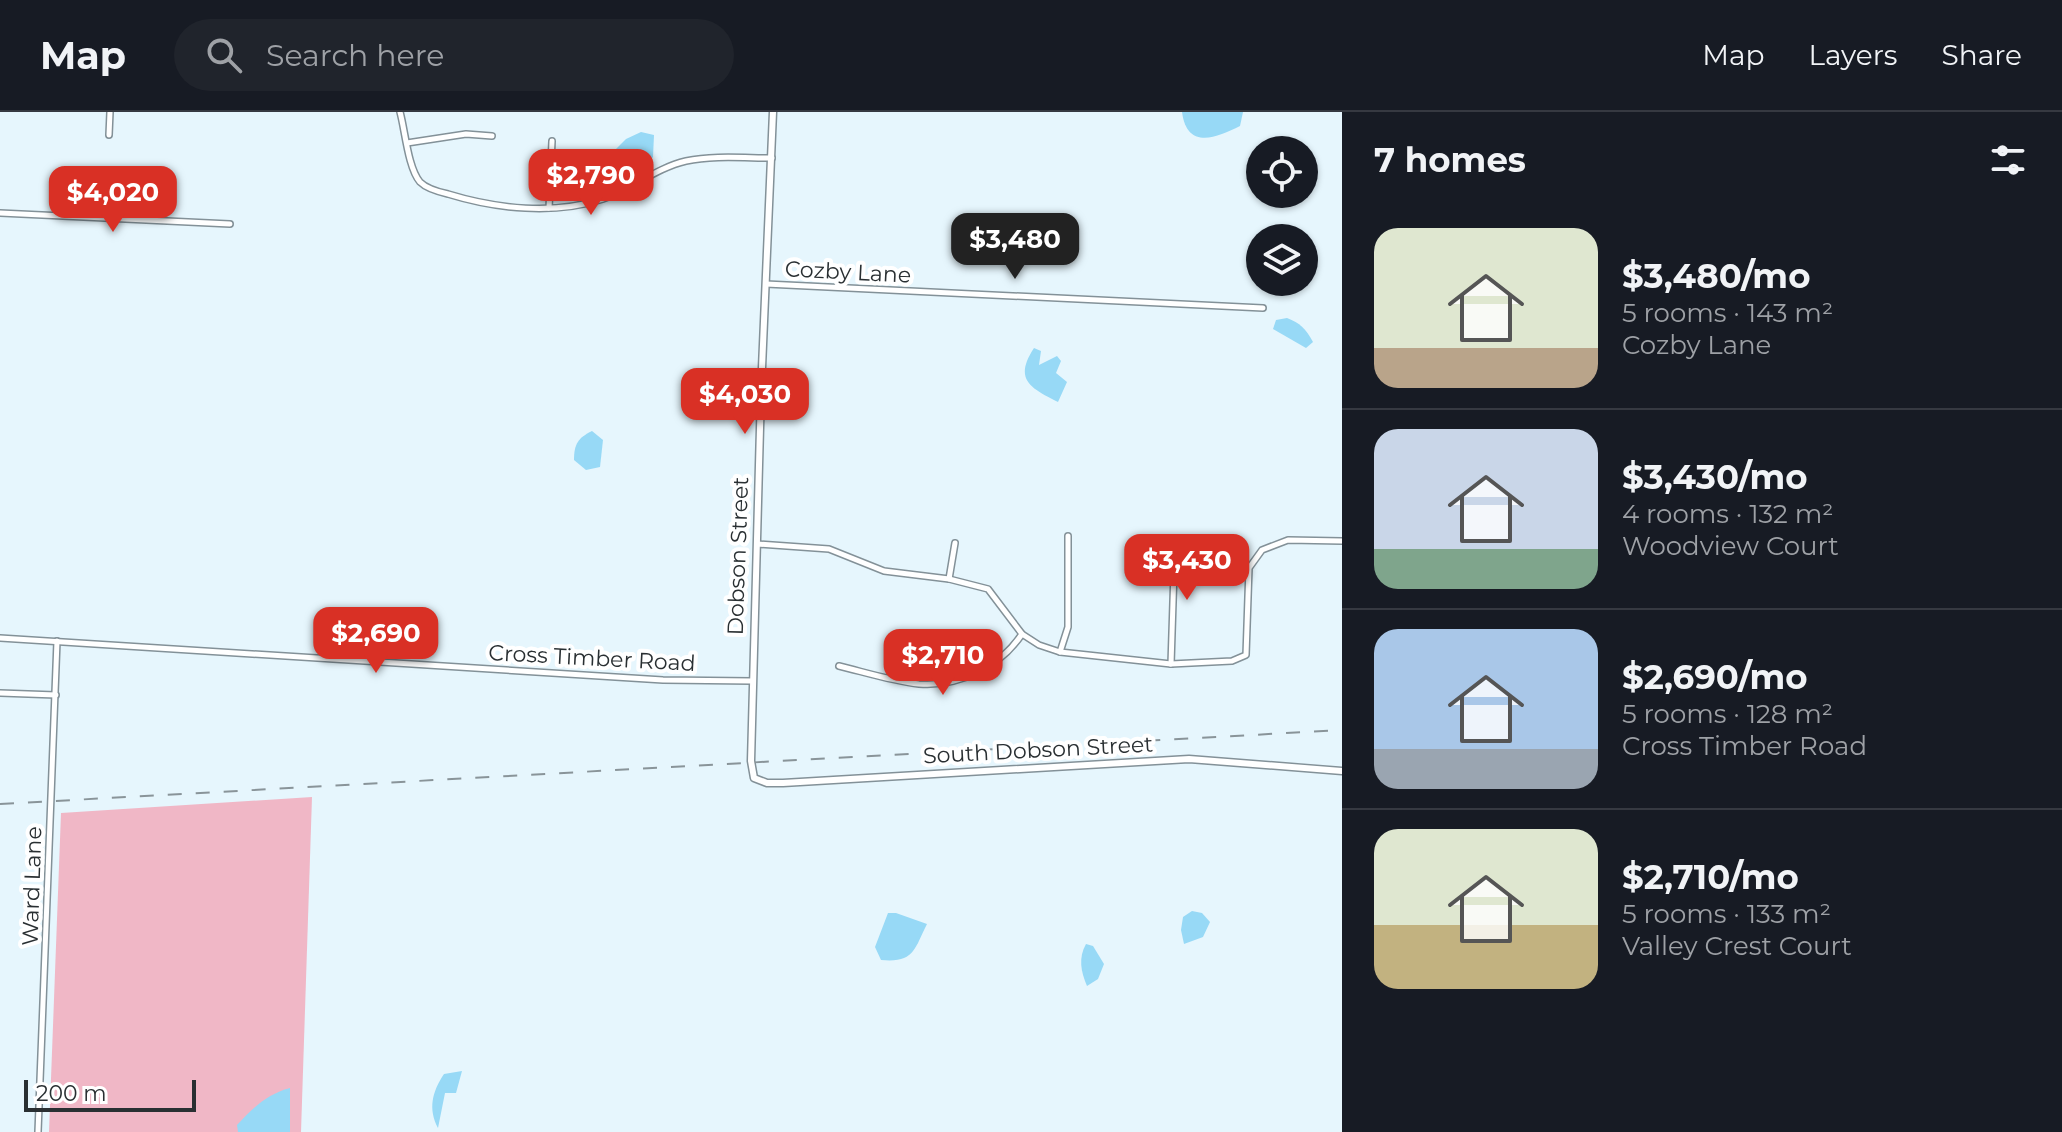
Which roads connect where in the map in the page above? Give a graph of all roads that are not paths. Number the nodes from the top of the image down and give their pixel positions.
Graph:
1 (110, 112) edge
2 (400, 112) edge
3 (773, 112) edge
4 (109, 135) dead end
5 (492, 136) dead end
6 (552, 141) dead end
7 (407, 143) junction
8 (772, 158) junction
9 (549, 208) junction
10 (0, 213) edge
11 (230, 224) dead end
12 (766, 284) junction
13 (1263, 308) dead end
14 (1068, 536) dead end
15 (1175, 540) dead end
16 (1342, 541) edge
17 (955, 543) dead end
18 (756, 544) junction
19 (949, 579) junction
20 (1022, 634) junction
21 (0, 638) edge
22 (57, 641) junction
23 (1060, 652) junction
24 (1171, 664) junction
25 (839, 666) dead end
26 (752, 681) junction
27 (0, 693) edge
28 (56, 695) junction
29 (751, 761) joint
30 (1342, 771) edge
31 (38, 1132) edge

1 - 4 street
2 - 7 street
3 - 8 street, Dobson Street
5 - 7 street
6 - 9 street
7 - 9 street
8 - 9 street
8 - 12 street, Dobson Street
10 - 11 street
12 - 13 street, Cozby Lane
12 - 18 street, Dobson Street
14 - 23 street
15 - 24 street
16 - 24 street
17 - 19 street
18 - 19 street
18 - 26 street, Dobson Street
19 - 20 street
20 - 23 street
20 - 25 street
21 - 22 street, Cross Timber Road
22 - 26 street, Cross Timber Road
22 - 28 street, Ward Lane
23 - 24 street
26 - 29 street, Dobson Street
27 - 28 street
28 - 31 street, Ward Lane
29 - 30 street, South Dobson Street

